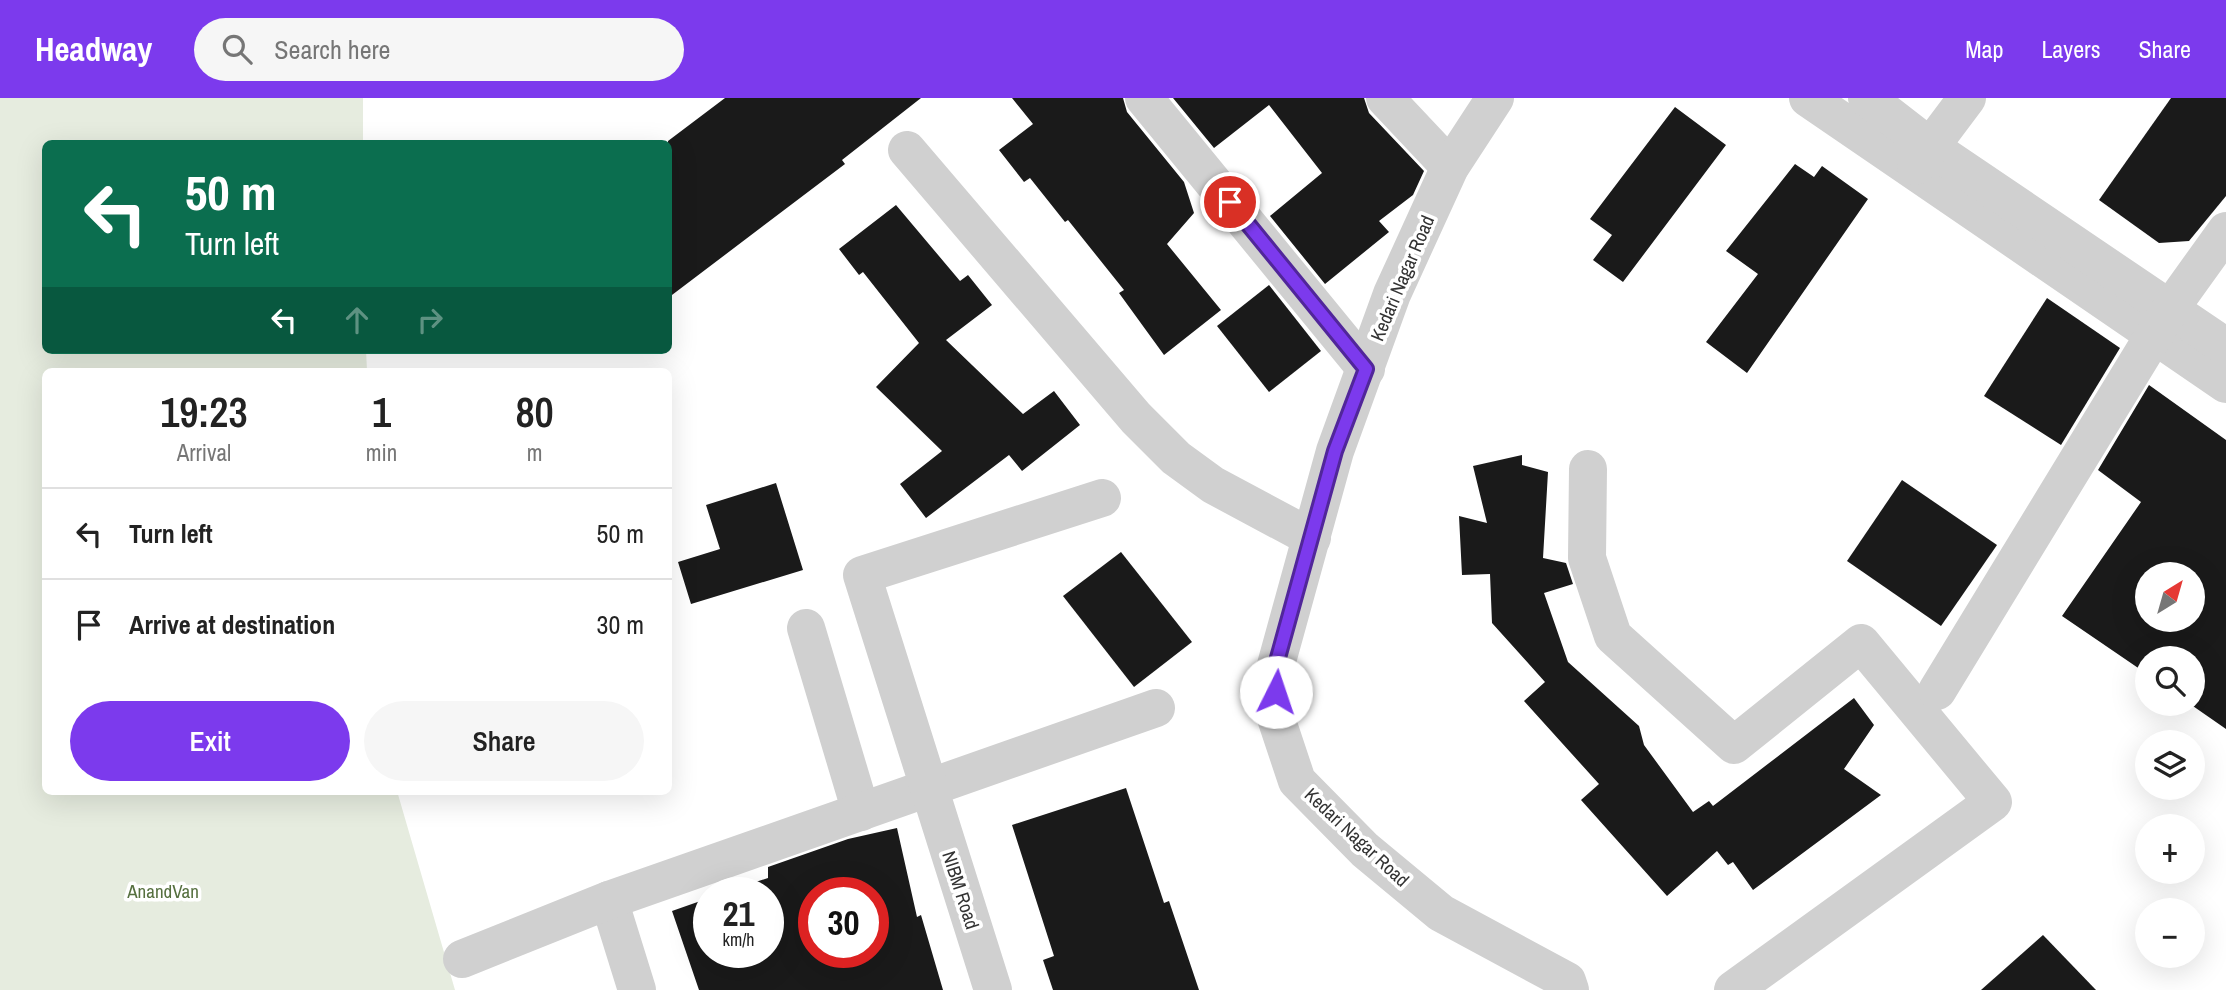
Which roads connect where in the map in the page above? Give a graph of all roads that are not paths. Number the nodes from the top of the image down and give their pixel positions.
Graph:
1 (1144, 98) edge
2 (1385, 98) edge
3 (1495, 98) edge
4 (1808, 98) edge
5 (1867, 98) edge
6 (1967, 98) edge
7 (907, 150) dead end
8 (1921, 159) junction
9 (1450, 167) junction
10 (2226, 231) edge
11 (2162, 322) junction
12 (2226, 347) edge
13 (1366, 369) junction
14 (2226, 384) edge
15 (1588, 469) dead end
16 (1102, 498) dead end
17 (1312, 538) junction
18 (806, 628) dead end
19 (1937, 691) dead end
20 (1156, 708) dead end
21 (928, 789) junction
22 (861, 813) junction
23 (609, 900) junction
24 (462, 959) dead end
25 (1573, 987) edge
26 (637, 990) edge
27 (993, 990) edge
28 (1733, 990) edge

1 - 13 street
2 - 9 street
3 - 9 street, Kedari Nagar Road
4 - 8 street
5 - 8 street
6 - 8 street
7 - 17 street
8 - 11 street
9 - 13 street, Kedari Nagar Road
10 - 11 street
11 - 12 street
11 - 14 street
11 - 19 street
13 - 17 street, Kedari Nagar Road
15 - 28 street
16 - 21 street, NIBM Road
17 - 25 street, Kedari Nagar Road
18 - 22 street
20 - 21 street
21 - 22 street
21 - 27 street, NIBM Road
22 - 23 street
23 - 24 street
23 - 26 street

